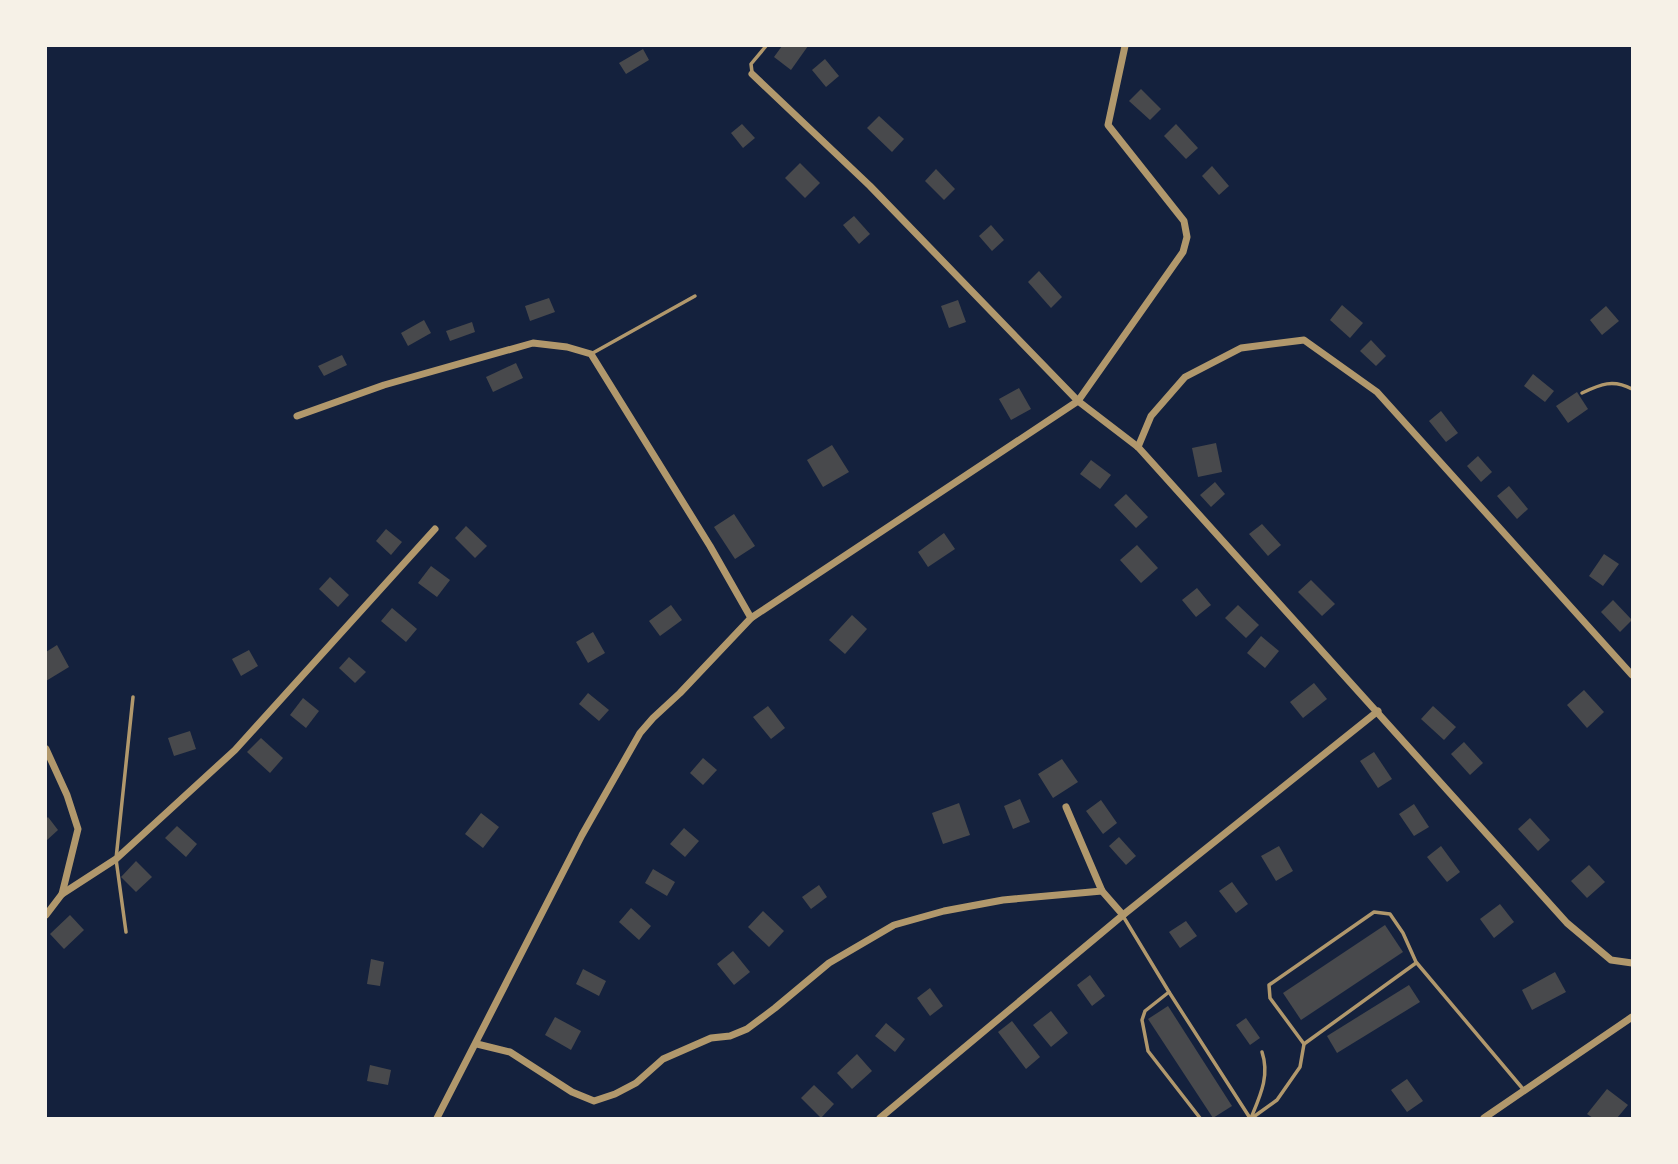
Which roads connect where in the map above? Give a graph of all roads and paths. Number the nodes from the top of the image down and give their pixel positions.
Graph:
1 (766, 46) edge
2 (1125, 46) edge
3 (752, 74) joint
4 (695, 296) dead end
5 (591, 354) junction
6 (1633, 389) edge
7 (1582, 393) dead end
8 (1078, 401) junction
9 (297, 416) dead end
10 (1138, 447) junction
11 (435, 529) dead end
12 (751, 618) junction
13 (1633, 675) edge
14 (133, 697) dead end
15 (1378, 711) junction
16 (46, 749) edge
17 (1066, 807) dead end
18 (116, 859) junction
19 (1101, 891) junction
20 (62, 894) junction
21 (46, 915) edge
22 (1123, 915) junction
23 (126, 932) dead end
24 (1416, 962) junction
25 (1633, 963) edge
26 (1169, 992) junction
27 (1633, 1017) edge
28 (477, 1044) junction
29 (1304, 1044) junction
30 (1262, 1052) dead end
31 (1524, 1091) junction
32 (438, 1118) edge
33 (880, 1118) edge
34 (1200, 1118) edge
35 (1251, 1118) edge
36 (1484, 1118) edge

1 - 3 lane
2 - 8 street
3 - 8 street
4 - 5 lane
5 - 9 street
5 - 12 street
6 - 7 lane
8 - 10 street
8 - 12 street
10 - 13 street
10 - 15 street
11 - 18 street
12 - 28 street
14 - 18 lane
15 - 22 street
15 - 25 street
16 - 20 street
17 - 19 street
18 - 20 street
18 - 23 lane
19 - 22 street
19 - 28 street
20 - 21 street
22 - 26 lane
22 - 33 street
24 - 29 lane
24 - 29 lane
24 - 31 lane
26 - 34 lane
26 - 35 lane
27 - 31 street
28 - 32 street
29 - 35 lane
30 - 35 lane
31 - 36 street

